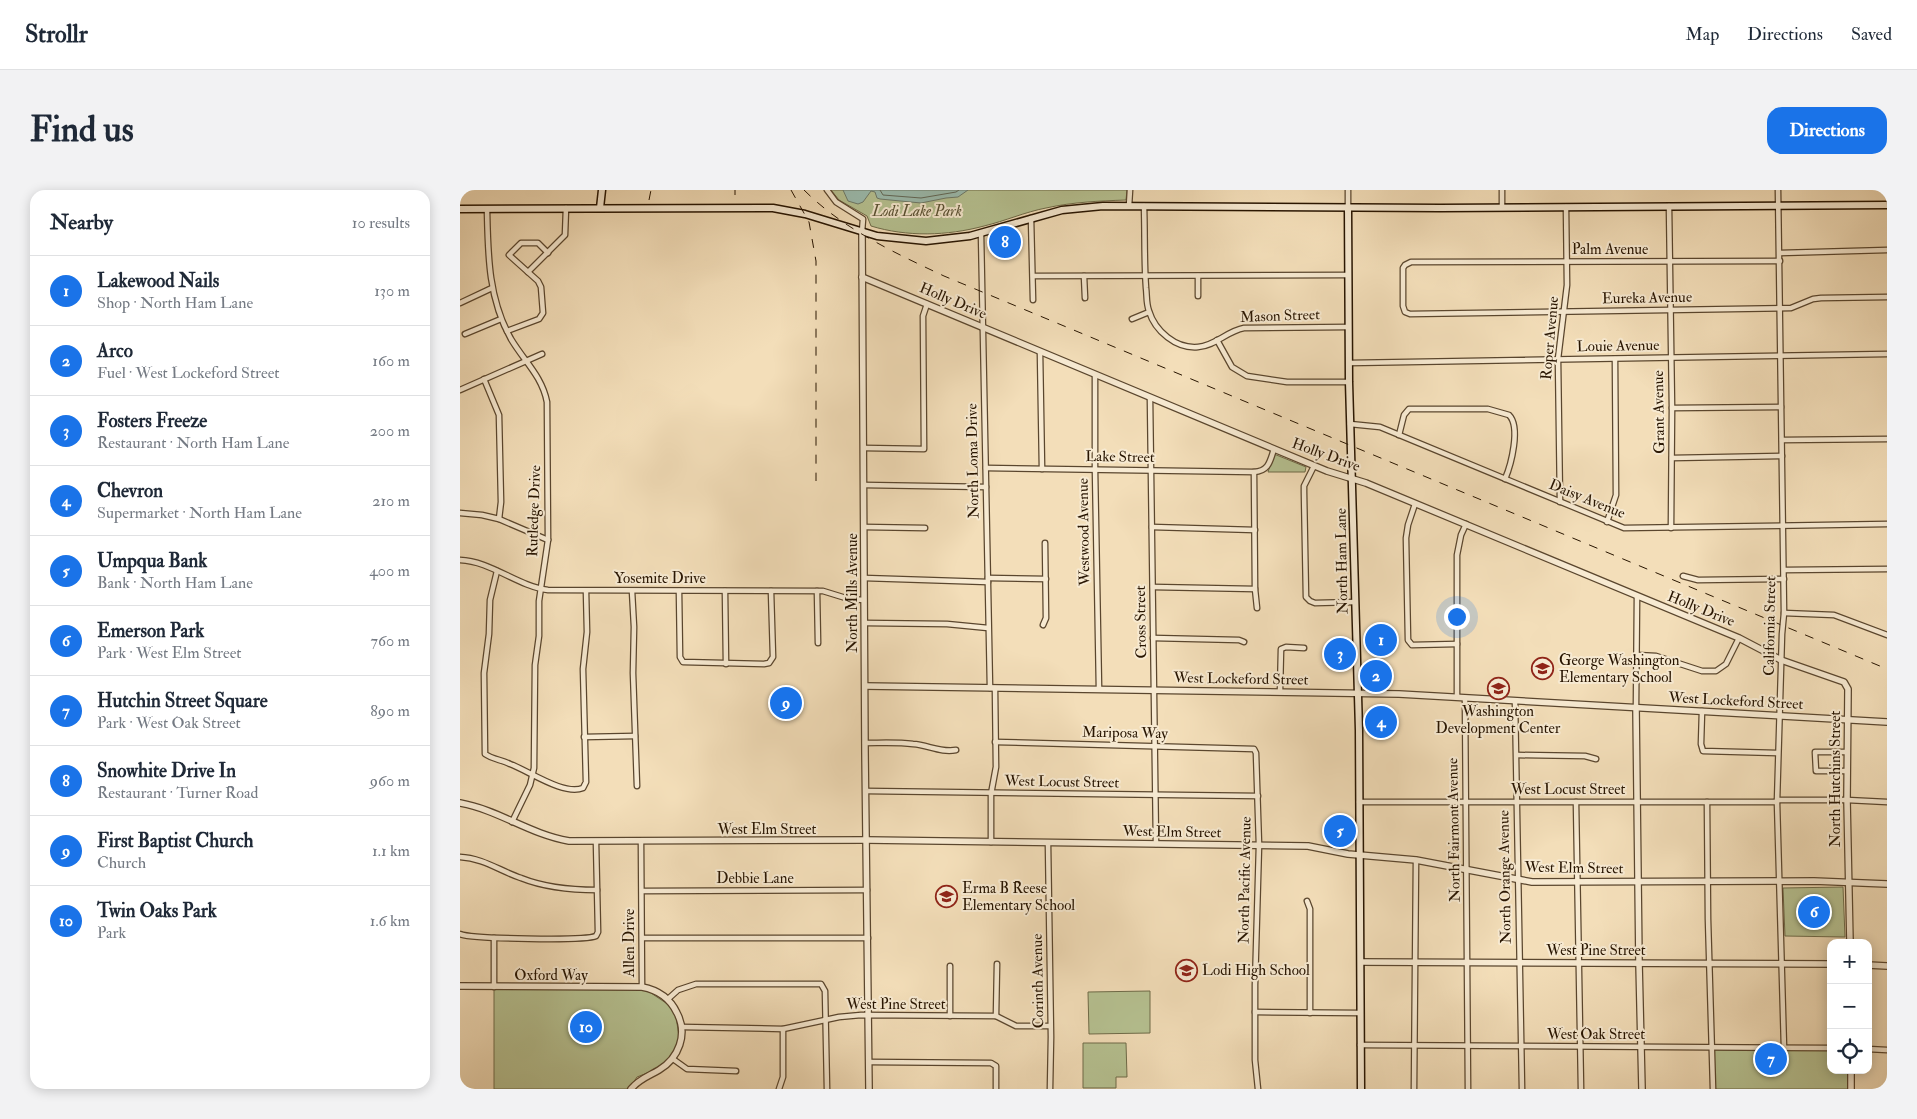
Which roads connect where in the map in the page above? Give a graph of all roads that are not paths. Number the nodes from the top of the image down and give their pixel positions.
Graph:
1 (602, 190) edge
2 (827, 190) edge
3 (1130, 190) edge
4 (1348, 190) edge
5 (1502, 190) edge
6 (1778, 190) edge
7 (1779, 205) junction
8 (1887, 205) edge
9 (1129, 206) junction
10 (1144, 206) junction
11 (1669, 206) junction
12 (1348, 207) junction
13 (1502, 207) junction
14 (1566, 207) junction
15 (566, 208) junction
16 (600, 208) junction
17 (460, 209) edge
18 (487, 209) junction
19 (1031, 218) junction
20 (862, 232) junction
21 (981, 233) junction
22 (1887, 250) edge
23 (548, 253) junction
24 (1780, 253) junction
25 (1567, 261) junction
26 (1670, 261) junction
27 (1780, 261) junction
28 (528, 272) junction
29 (1348, 275) junction
30 (1032, 276) junction
31 (1084, 276) junction
32 (1145, 276) junction
33 (1198, 276) junction
34 (862, 277) junction
35 (492, 288) junction
36 (1198, 296) dead end
37 (1887, 297) edge
38 (1085, 298) dead end
39 (1033, 300) dead end
40 (460, 303) edge
41 (927, 304) junction
42 (1780, 308) junction
43 (1670, 310) junction
44 (1564, 311) junction
45 (1149, 312) junction
46 (1405, 312) joint
47 (501, 319) junction
48 (1132, 319) dead end
49 (982, 327) junction
50 (1348, 327) junction
51 (507, 331) junction
52 (465, 334) dead end
53 (1217, 340) junction
54 (1040, 352) junction
55 (542, 354) dead end
56 (1887, 354) edge
57 (1780, 356) junction
58 (1671, 357) junction
59 (1558, 359) junction
60 (1614, 359) junction
61 (526, 361) junction
62 (1349, 363) junction
63 (1095, 375) junction
64 (484, 380) junction
65 (1349, 382) junction
66 (460, 390) edge
67 (1150, 398) junction
68 (1781, 407) junction
69 (1672, 408) junction
70 (1350, 424) junction
71 (1399, 435) junction
72 (1887, 439) edge
73 (1782, 440) junction
74 (864, 448) junction
75 (1274, 449) junction
76 (1782, 456) junction
77 (1672, 458) junction
78 (1314, 466) junction
79 (986, 468) junction
80 (1042, 469) junction
81 (1095, 469) junction
82 (1151, 470) junction
83 (1254, 472) junction
84 (1352, 478) junction
85 (1504, 479) junction
86 (864, 485) junction
87 (986, 487) junction
88 (1560, 502) junction
89 (1415, 504) junction
90 (460, 513) edge
91 (499, 519) junction
92 (1607, 522) junction
93 (1466, 524) junction
94 (1887, 524) edge
95 (1783, 526) junction
96 (864, 527) junction
97 (1152, 527) junction
98 (925, 528) dead end
99 (1671, 528) junction
100 (1255, 530) junction
101 (548, 540) junction
102 (1045, 543) dead end
103 (460, 560) edge
104 (1887, 569) edge
105 (1784, 570) junction
106 (497, 571) junction
107 (1683, 576) dead end
108 (864, 578) junction
109 (1046, 578) junction
110 (1784, 579) junction
111 (988, 580) junction
112 (1152, 587) junction
113 (540, 589) junction
114 (1255, 589) junction
115 (586, 590) junction
116 (725, 590) junction
117 (632, 591) junction
118 (679, 591) junction
119 (771, 591) junction
120 (817, 591) junction
121 (1636, 596) junction
122 (864, 600) junction
123 (1355, 602) junction
124 (1257, 608) dead end
125 (1784, 613) junction
126 (865, 623) junction
127 (1043, 625) dead end
128 (988, 628) junction
129 (1887, 635) edge
130 (1153, 638) junction
131 (1739, 638) junction
132 (1244, 642) dead end
133 (818, 643) dead end
134 (1457, 644) junction
135 (1304, 648) dead end
136 (1637, 655) junction
137 (1781, 660) junction
138 (726, 664) junction
139 (865, 686) junction
140 (992, 688) junction
141 (1099, 690) junction
142 (1154, 690) junction
143 (1280, 692) junction
144 (1358, 693) junction
145 (1457, 697) junction
146 (1465, 698) junction
147 (1515, 701) junction
148 (1636, 708) junction
149 (1702, 711) junction
150 (1781, 716) junction
151 (1847, 720) junction
152 (1887, 722) edge
153 (635, 736) junction
154 (584, 737) junction
155 (995, 742) junction
156 (865, 743) junction
157 (1156, 746) junction
158 (1254, 748) joint
159 (956, 750) dead end
160 (1847, 752) junction
161 (1778, 753) junction
162 (1517, 755) junction
163 (1596, 759) dead end
164 (1847, 771) junction
165 (533, 775) junction
166 (637, 786) dead end
167 (866, 791) junction
168 (991, 794) junction
169 (1156, 795) junction
170 (1258, 796) junction
171 (1847, 800) junction
172 (1516, 801) junction
173 (1777, 801) junction
174 (1359, 802) junction
175 (1467, 802) junction
176 (1576, 802) junction
177 (1638, 802) junction
178 (1707, 802) junction
179 (1887, 802) edge
180 (460, 803) edge
181 (512, 822) junction
182 (867, 840) junction
183 (641, 841) junction
184 (596, 842) junction
185 (991, 842) junction
186 (1048, 843) junction
187 (1156, 844) junction
188 (1259, 846) junction
189 (1360, 856) junction
190 (460, 857) edge
191 (1416, 860) junction
192 (1467, 870) junction
193 (1519, 880) junction
194 (1708, 881) junction
195 (1639, 882) junction
196 (1779, 882) junction
197 (1849, 882) junction
198 (1578, 883) junction
199 (1887, 884) edge
200 (598, 890) junction
201 (867, 890) junction
202 (642, 891) junction
203 (1307, 901) dead end
204 (460, 934) edge
205 (494, 938) junction
206 (642, 938) junction
207 (868, 938) junction
208 (1850, 939) edge
209 (1360, 962) junction
210 (1414, 962) junction
211 (1468, 962) junction
212 (1519, 962) junction
213 (1578, 962) junction
214 (1639, 963) junction
215 (1709, 963) junction
216 (997, 964) dead end
217 (1782, 964) junction
218 (1827, 964) edge
219 (1872, 965) edge
220 (950, 966) dead end
221 (1887, 966) edge
222 (460, 986) edge
223 (494, 987) junction
224 (642, 987) junction
225 (668, 999) junction
226 (1255, 1012) junction
227 (1310, 1013) junction
228 (1360, 1013) junction
229 (868, 1015) junction
230 (950, 1016) junction
231 (996, 1016) junction
232 (825, 1020) junction
233 (1050, 1026) junction
234 (682, 1027) junction
235 (783, 1029) junction
236 (1360, 1045) junction
237 (1414, 1046) junction
238 (1467, 1046) junction
239 (1521, 1046) junction
240 (1581, 1046) junction
241 (1640, 1047) junction
242 (1711, 1048) junction
243 (1784, 1048) junction
244 (1827, 1048) edge
245 (1872, 1049) edge
246 (1887, 1050) edge
247 (673, 1059) junction
248 (869, 1062) junction
249 (736, 1071) dead end
250 (1851, 1074) edge
251 (631, 1089) edge
252 (779, 1089) edge
253 (828, 1089) edge
254 (869, 1089) edge
255 (996, 1089) edge
256 (1050, 1089) edge
257 (1258, 1089) edge
258 (1361, 1089) edge
259 (1414, 1089) edge
260 (1468, 1089) edge
261 (1522, 1089) edge
262 (1581, 1089) edge
263 (1642, 1089) edge
264 (1712, 1089) edge
265 (1851, 1089) edge

1 - 16 main road
2 - 20 street, North Mills Avenue
3 - 9 street
4 - 12 street, North Ham Lane
5 - 13 street
6 - 7 street, California Street
7 - 8 main road
7 - 11 main road
7 - 24 street, California Street
9 - 10 main road
9 - 19 main road
10 - 12 main road
10 - 32 street, Mason Street
11 - 14 main road
11 - 26 street, Grant Avenue
12 - 13 main road
12 - 29 main road, North Ham Lane
13 - 14 main road
14 - 25 street, Roper Avenue
15 - 16 main road
15 - 18 main road
15 - 23 street
16 - 20 main road
17 - 18 main road
18 - 35 street, Rutledge Drive
19 - 21 main road
19 - 30 street
20 - 21 main road
20 - 34 street, North Mills Avenue
21 - 49 street, North Loma Drive
22 - 24 street
23 - 28 street
23 - 28 street
24 - 27 street, California Street
25 - 26 street, Palm Avenue
25 - 44 street, Roper Avenue
25 - 46 street, Palm Avenue
26 - 27 street, Palm Avenue
26 - 43 street, Grant Avenue
27 - 42 street, California Street
28 - 51 street
29 - 33 street
29 - 50 main road, North Ham Lane
30 - 31 street
30 - 39 street
31 - 32 street
31 - 38 street
32 - 33 street
32 - 45 street, Mason Street
33 - 36 street
34 - 41 street, Holly Drive
34 - 74 street, North Mills Avenue
35 - 40 street
35 - 47 street, Rutledge Drive
37 - 42 street, Eureka Avenue
41 - 49 street, Holly Drive
41 - 74 street
42 - 43 street, Eureka Avenue
42 - 57 street, California Street
43 - 44 street, Eureka Avenue
43 - 58 street, Grant Avenue
44 - 46 street, Eureka Avenue
44 - 59 street, Roper Avenue
45 - 48 street
45 - 53 street, Mason Street
47 - 51 street, Rutledge Drive
47 - 52 street
49 - 54 street, Holly Drive
49 - 79 street, North Loma Drive
50 - 53 street, Mason Street
50 - 62 main road, North Ham Lane
51 - 61 street, Rutledge Drive
53 - 65 street
54 - 63 street, Holly Drive
54 - 80 street
55 - 61 street
56 - 57 street, Louie Avenue
57 - 58 street, Louie Avenue
57 - 68 street, California Street
58 - 60 street, Louie Avenue
58 - 69 street, Grant Avenue
59 - 60 street, Louie Avenue
59 - 62 street, Louie Avenue
59 - 88 street, Roper Avenue
60 - 92 street
61 - 64 street
61 - 101 street, Rutledge Drive
62 - 65 main road, North Ham Lane
63 - 67 street, Holly Drive
63 - 81 street, Westwood Avenue
64 - 66 street
64 - 91 street
65 - 70 main road, North Ham Lane
67 - 75 street, Holly Drive
67 - 82 street, Cross Street
68 - 69 street
68 - 73 street, California Street
69 - 77 street, Grant Avenue
70 - 71 street, Daisy Avenue
70 - 84 main road, North Ham Lane
71 - 85 street, Daisy Avenue
71 - 85 street
72 - 73 street
73 - 76 street, California Street
74 - 86 street, North Mills Avenue
75 - 78 street, Holly Drive
75 - 83 street
76 - 77 street
76 - 95 street, California Street
77 - 99 street, Grant Avenue
78 - 84 street, Holly Drive
78 - 123 street
79 - 80 street, Lake Street
79 - 87 street, North Loma Drive
80 - 81 street, Lake Street
81 - 82 street, Lake Street
81 - 141 street, Westwood Avenue
82 - 83 street, Lake Street
82 - 97 street, Cross Street
83 - 100 street
84 - 89 street, Holly Drive
84 - 123 main road, North Ham Lane
85 - 88 street, Daisy Avenue
86 - 87 street
86 - 96 street, North Mills Avenue
87 - 111 street, North Loma Drive
88 - 92 street, Daisy Avenue
89 - 93 street, Holly Drive
89 - 134 street
90 - 91 street
91 - 101 street
92 - 99 street, Daisy Avenue
93 - 121 street, Holly Drive
93 - 134 street
94 - 95 street, Daisy Avenue
95 - 99 street, Daisy Avenue
95 - 105 street, California Street
96 - 98 street
96 - 108 street, North Mills Avenue
97 - 100 street
97 - 112 street, Cross Street
100 - 114 street
101 - 113 street, Rutledge Drive
102 - 109 street
103 - 106 street, Yosemite Drive
104 - 105 street
105 - 110 street, California Street
106 - 113 street, Yosemite Drive
106 - 165 street
107 - 110 street
108 - 111 street
108 - 122 street, North Mills Avenue
109 - 111 street
109 - 127 street
110 - 125 street, California Street
111 - 128 street, North Loma Drive
112 - 114 street
112 - 130 street, Cross Street
113 - 115 street, Yosemite Drive
113 - 165 street, Rutledge Drive
114 - 124 street
115 - 117 street, Yosemite Drive
115 - 154 street
116 - 118 street, Yosemite Drive
116 - 119 street, Yosemite Drive
116 - 138 street
117 - 118 street, Yosemite Drive
117 - 153 street
118 - 138 street
119 - 120 street, Yosemite Drive
119 - 138 street
120 - 122 street, Yosemite Drive
120 - 133 street
121 - 131 street, Holly Drive
121 - 136 street
122 - 126 street, North Mills Avenue
123 - 144 main road, North Ham Lane
125 - 129 street
125 - 137 street, California Street
126 - 128 street
126 - 139 street, North Mills Avenue
128 - 140 street, North Loma Drive
130 - 132 street
130 - 142 street, Cross Street
131 - 136 street
131 - 137 street, Holly Drive
134 - 145 street
135 - 143 street
136 - 148 street
137 - 150 street, California Street
137 - 151 street, North Hutchins Street
139 - 140 street, West Lockeford Street
139 - 156 street, North Mills Avenue
140 - 141 street, West Lockeford Street
140 - 155 street, North Loma Drive
141 - 142 street, West Lockeford Street
142 - 143 street, West Lockeford Street
142 - 157 street, Cross Street
143 - 144 street, West Lockeford Street
144 - 145 street, West Lockeford Street
144 - 174 main road, North Ham Lane
145 - 146 street, West Lockeford Street
146 - 147 street, West Lockeford Street
146 - 175 street, North Fairmont Avenue
147 - 148 street, West Lockeford Street
147 - 162 street, North Orange Avenue
148 - 149 street, West Lockeford Street
148 - 177 street
149 - 150 street, West Lockeford Street
149 - 161 street
150 - 151 street, West Lockeford Street
150 - 161 street, California Street
151 - 152 street, West Lockeford Street
151 - 160 street, North Hutchins Street
153 - 154 street
153 - 166 street
154 - 165 street
155 - 157 street, Mariposa Way
155 - 168 street, North Loma Drive
156 - 159 street
156 - 167 street, North Mills Avenue
157 - 158 street, Mariposa Way
157 - 169 street, Cross Street
158 - 170 street, North Pacific Avenue
160 - 164 street, North Hutchins Street
160 - 164 street
161 - 173 street, California Street
162 - 163 street
162 - 172 street, North Orange Avenue
164 - 171 street, North Hutchins Street
165 - 181 street, Rutledge Drive
167 - 168 street, West Locust Street
167 - 182 street, North Mills Avenue
168 - 169 street, West Locust Street
168 - 185 street, North Loma Drive
169 - 170 street, West Locust Street
169 - 187 street, Cross Street
170 - 188 street, North Pacific Avenue
171 - 173 street, West Locust Street
171 - 179 street, West Locust Street
171 - 197 street, North Hutchins Street
172 - 175 street, West Locust Street
172 - 176 street, West Locust Street
172 - 193 street, North Orange Avenue
173 - 178 street, West Locust Street
173 - 196 street, California Street
174 - 175 street, West Locust Street
174 - 189 main road, North Ham Lane
175 - 192 street, North Fairmont Avenue
176 - 177 street, West Locust Street
176 - 198 street
177 - 178 street, West Locust Street
177 - 195 street
178 - 194 street
180 - 181 street, West Elm Street
181 - 184 street, West Elm Street
182 - 183 street, West Elm Street
182 - 185 street, West Elm Street
182 - 201 street, North Mills Avenue
183 - 184 street, West Elm Street
183 - 202 street, Allen Drive
184 - 200 street
185 - 186 street, West Elm Street
186 - 187 street, West Elm Street
186 - 233 street, Corinth Avenue
187 - 188 street, West Elm Street
188 - 189 street, West Elm Street
188 - 226 street, North Pacific Avenue
189 - 191 street, West Elm Street
189 - 209 main road, North Ham Lane
190 - 200 street
191 - 192 street, West Elm Street
191 - 210 street
192 - 193 street, West Elm Street
192 - 211 street, North Fairmont Avenue
193 - 198 street, West Elm Street
193 - 212 street, North Orange Avenue
194 - 195 street, West Elm Street
194 - 196 street, West Elm Street
194 - 215 street
195 - 198 street, West Elm Street
195 - 214 street
196 - 197 street, West Elm Street
196 - 217 street, California Street
197 - 199 street, West Elm Street
197 - 208 street, North Hutchins Street
198 - 213 street
200 - 205 street
201 - 202 street, Debbie Lane
201 - 207 street, North Mills Avenue
202 - 206 street, Allen Drive
203 - 227 street
204 - 205 street
205 - 223 street
206 - 207 street
206 - 224 street, Allen Drive
207 - 229 street, North Mills Avenue
209 - 210 street, West Pine Street
209 - 228 main road, North Ham Lane
210 - 211 street, West Pine Street
210 - 237 street
211 - 212 street, West Pine Street
211 - 238 street, North Fairmont Avenue
212 - 213 street, West Pine Street
212 - 239 street, North Orange Avenue
213 - 214 street, West Pine Street
213 - 240 street
214 - 215 street, West Pine Street
214 - 241 street
215 - 217 street, West Pine Street
215 - 242 street
216 - 231 street
217 - 218 street, West Pine Street
217 - 243 street, California Street
219 - 221 street
220 - 230 street
222 - 223 street, Oxford Way
223 - 224 street, Oxford Way
224 - 225 street, Allen Drive
225 - 232 street
225 - 234 street
226 - 227 street
226 - 257 street, North Pacific Avenue
227 - 228 street
228 - 236 main road, North Ham Lane
229 - 230 street, West Pine Street
229 - 232 street, West Pine Street
229 - 248 street, North Mills Avenue
230 - 231 street, West Pine Street
231 - 233 street, West Pine Street
232 - 235 street, West Pine Street
232 - 253 street
233 - 256 street, Corinth Avenue
234 - 235 street, West Pine Street
234 - 247 street
235 - 252 street
236 - 237 street, West Oak Street
236 - 258 main road, North Ham Lane
237 - 238 street, West Oak Street
237 - 259 street
238 - 239 street, West Oak Street
238 - 260 street, North Fairmont Avenue
239 - 240 street, West Oak Street
239 - 261 street, North Orange Avenue
240 - 241 street, West Oak Street
240 - 262 street
241 - 242 street, West Oak Street
241 - 263 street
242 - 243 street, West Oak Street
242 - 264 street
243 - 244 street, West Oak Street
245 - 246 street
247 - 249 street
247 - 251 street
248 - 254 street, North Mills Avenue
248 - 255 street
250 - 265 street

